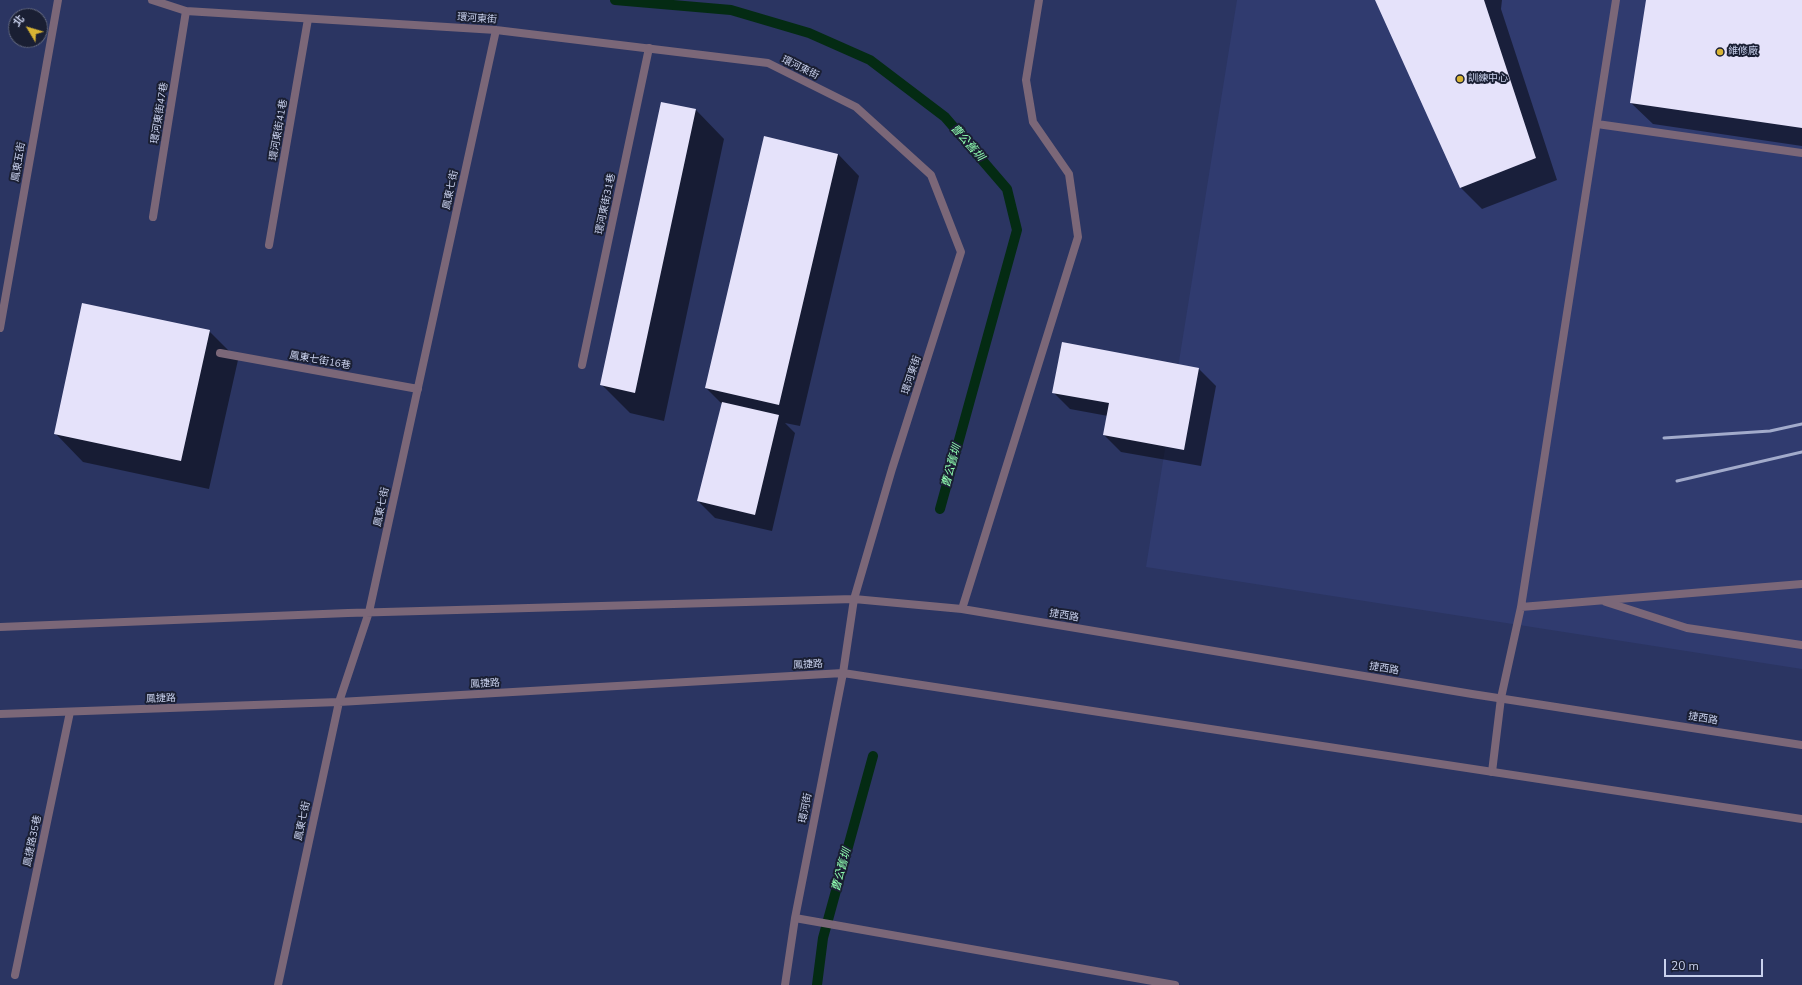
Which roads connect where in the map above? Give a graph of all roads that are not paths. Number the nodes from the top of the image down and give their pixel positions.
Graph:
1 (58, 0) edge
2 (152, 0) edge
3 (1038, 0) edge
4 (1616, 0) edge
5 (186, 11) junction
6 (308, 19) junction
7 (496, 30) junction
8 (649, 48) junction
9 (1597, 124) junction
10 (1802, 153) edge
11 (153, 217) dead end
12 (269, 245) dead end
13 (0, 328) edge
14 (220, 353) dead end
15 (582, 365) dead end
16 (418, 390) junction
17 (1802, 584) edge
18 (854, 599) junction
19 (1601, 600) junction
20 (1522, 606) junction
21 (962, 610) junction
22 (369, 612) junction
23 (0, 627) edge
24 (848, 635) joint
25 (1802, 645) edge
26 (843, 672) junction
27 (1501, 698) junction
28 (339, 702) junction
29 (70, 712) junction
30 (0, 714) edge
31 (1802, 745) edge
32 (1492, 772) junction
33 (1802, 819) edge
34 (795, 918) junction
35 (15, 975) dead end
36 (278, 985) edge
37 (785, 985) edge
38 (1175, 985) edge

1 - 13 street, 鳳東五街
2 - 5 street, 環河東街
3 - 21 street
4 - 9 street
5 - 6 street, 環河東街
5 - 11 street, 環河東街47巷
6 - 7 street, 環河東街
6 - 12 street, 環河東街41巷
7 - 8 street, 環河東街
7 - 16 street, 鳳東七街
8 - 15 street, 環河東街31巷
8 - 18 street, 環河東街
9 - 10 street
9 - 20 street
14 - 16 street, 鳳東七街16巷
16 - 22 street, 鳳東七街
17 - 19 street
18 - 21 street
18 - 22 street
18 - 24 street, 環河東街
19 - 20 street
19 - 25 street
20 - 27 street
21 - 27 street, 捷西路
22 - 23 street
22 - 28 street, 鳳東七街
24 - 26 street, 環河街
26 - 28 street, 鳳捷路
26 - 32 street, 鳳捷路
26 - 34 street, 環河街
27 - 31 street, 捷西路
27 - 32 street
28 - 29 street, 鳳捷路
28 - 36 street, 鳳東七街
29 - 30 street, 鳳捷路
29 - 35 street, 鳳捷路35巷
32 - 33 street
34 - 37 street, 環河街
34 - 38 street

